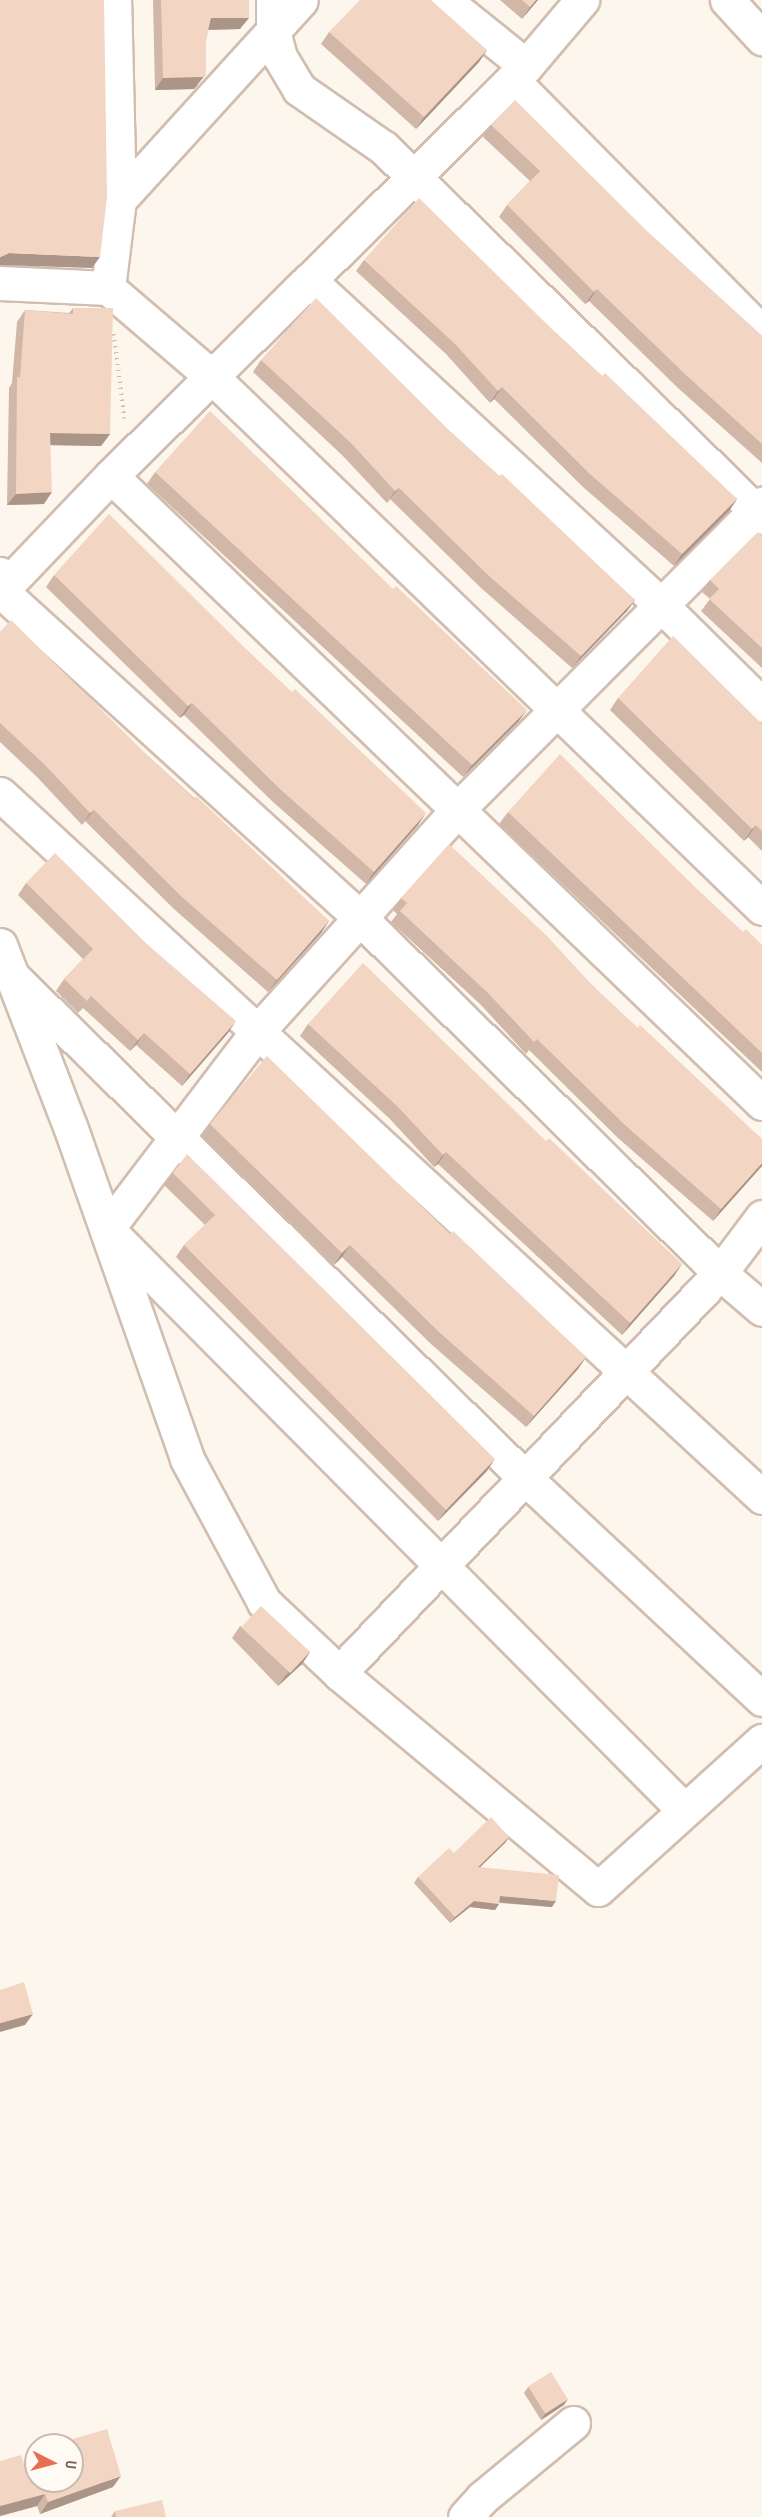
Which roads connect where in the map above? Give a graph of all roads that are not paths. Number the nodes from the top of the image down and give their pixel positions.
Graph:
1 (114, 0) edge
2 (302, 0) edge
3 (444, 0) edge
4 (582, 0) edge
5 (727, 0) edge
6 (273, 15) edge
7 (762, 38) edge
8 (519, 73) junction
9 (412, 178) junction
10 (119, 200) junction
11 (309, 280) junction
12 (0, 283) edge
13 (108, 288) junction
14 (762, 333) edge
15 (210, 376) junction
16 (120, 467) junction
17 (760, 511) edge
18 (0, 586) edge
19 (661, 605) junction
20 (762, 705) edge
21 (560, 710) junction
22 (0, 794) edge
23 (458, 809) junction
24 (762, 908) edge
25 (360, 918) junction
26 (5, 959) edge
27 (257, 1032) junction
28 (762, 1103) edge
29 (177, 1137) junction
30 (762, 1217) edge
31 (107, 1229) junction
32 (720, 1273) junction
33 (762, 1309) edge
34 (626, 1372) junction
35 (525, 1478) junction
36 (762, 1497) edge
37 (441, 1566) junction
38 (339, 1673) junction
39 (762, 1699) edge
40 (762, 1741) edge
41 (683, 1809) junction
42 (573, 2423) dead end
43 (465, 2517) edge

1 - 10 street
2 - 6 street
3 - 8 street
4 - 8 street
5 - 7 street
6 - 9 street
6 - 10 street
8 - 9 street
8 - 14 street
9 - 11 street
9 - 17 street
10 - 13 street
11 - 15 street
11 - 19 street
12 - 13 street
13 - 15 street
15 - 16 street
15 - 21 street
16 - 18 street
16 - 23 street
17 - 19 street
18 - 25 street
19 - 20 street
19 - 21 street
21 - 23 street
21 - 24 street
22 - 27 street
23 - 25 street
23 - 28 street
25 - 27 street
25 - 32 street
26 - 29 street
26 - 31 street
27 - 29 street
27 - 34 street
29 - 31 street
29 - 35 street
30 - 32 street
31 - 37 street
31 - 38 street
32 - 33 street
32 - 34 street
34 - 35 street
34 - 36 street
35 - 37 street
35 - 39 street
37 - 38 street
37 - 41 street
38 - 41 street
40 - 41 street
42 - 43 street

